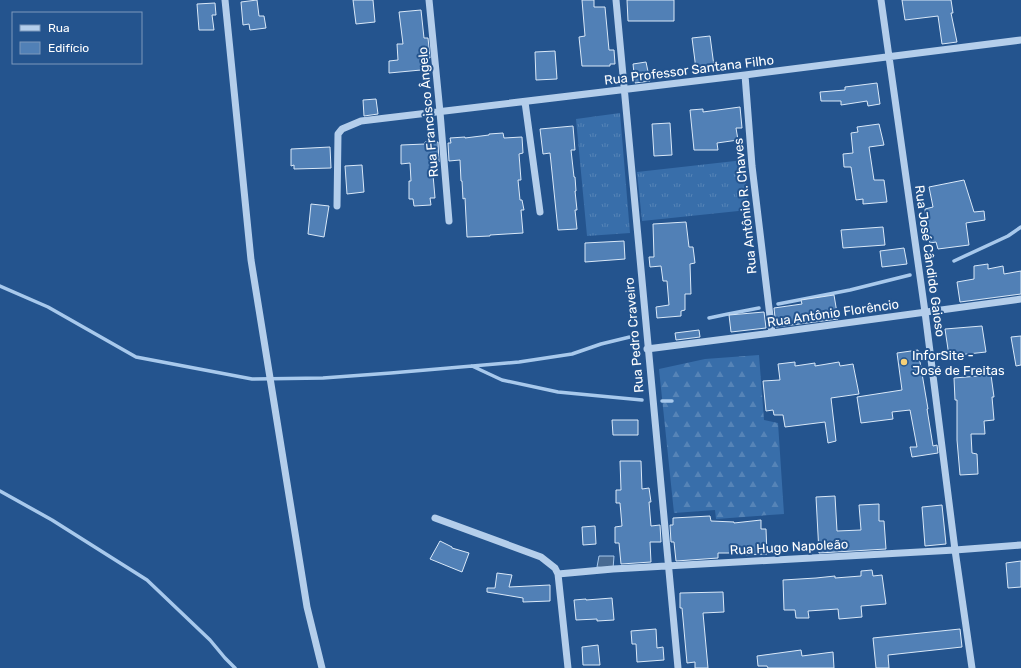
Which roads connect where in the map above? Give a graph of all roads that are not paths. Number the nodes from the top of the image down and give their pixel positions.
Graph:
1 (225, 0) edge
2 (430, 0) edge
3 (616, 0) edge
4 (880, 0) edge
5 (1021, 40) edge
6 (888, 57) junction
7 (745, 75) junction
8 (624, 90) junction
9 (525, 102) junction
10 (440, 112) junction
11 (337, 206) dead end
12 (540, 212) dead end
13 (449, 221) dead end
14 (1021, 300) edge
15 (925, 312) junction
16 (772, 333) junction
17 (647, 348) junction
18 (435, 518) dead end
19 (1021, 545) edge
20 (955, 550) junction
21 (668, 566) junction
22 (558, 574) junction
23 (322, 668) edge
24 (568, 668) edge
25 (678, 668) edge
26 (972, 668) edge

1 - 23 street
2 - 10 street, Rua Francisco Ângelo
3 - 8 street, Rua Pedro Craveiro
4 - 6 street, Rua José Cândido Gaioso
5 - 6 street, Rua Professor Santana Filho
6 - 7 street, Rua Professor Santana Filho
6 - 15 street, Rua José Cândido Gaioso
7 - 8 street, Rua Professor Santana Filho
7 - 16 street, Rua Antônio R. Chaves
8 - 9 street, Rua Professor Santana Filho
8 - 17 street, Rua Pedro Craveiro
9 - 10 street, Rua Professor Santana Filho
9 - 12 street
10 - 11 street, Rua Professor Santana Filho
10 - 13 street, Rua Francisco Ângelo
14 - 15 street, Rua Antônio Florêncio
15 - 16 street, Rua Antônio Florêncio
15 - 20 street, Rua José Cândido Gaioso
16 - 17 street, Rua Antônio Florêncio
17 - 21 street, Rua Pedro Craveiro
18 - 22 street
19 - 20 street, Rua Hugo Napoleão
20 - 21 street, Rua Hugo Napoleão
20 - 26 street, Rua José Cândido Gaioso
21 - 22 street, Rua Hugo Napoleão
21 - 25 street, Rua Pedro Craveiro
22 - 24 street

